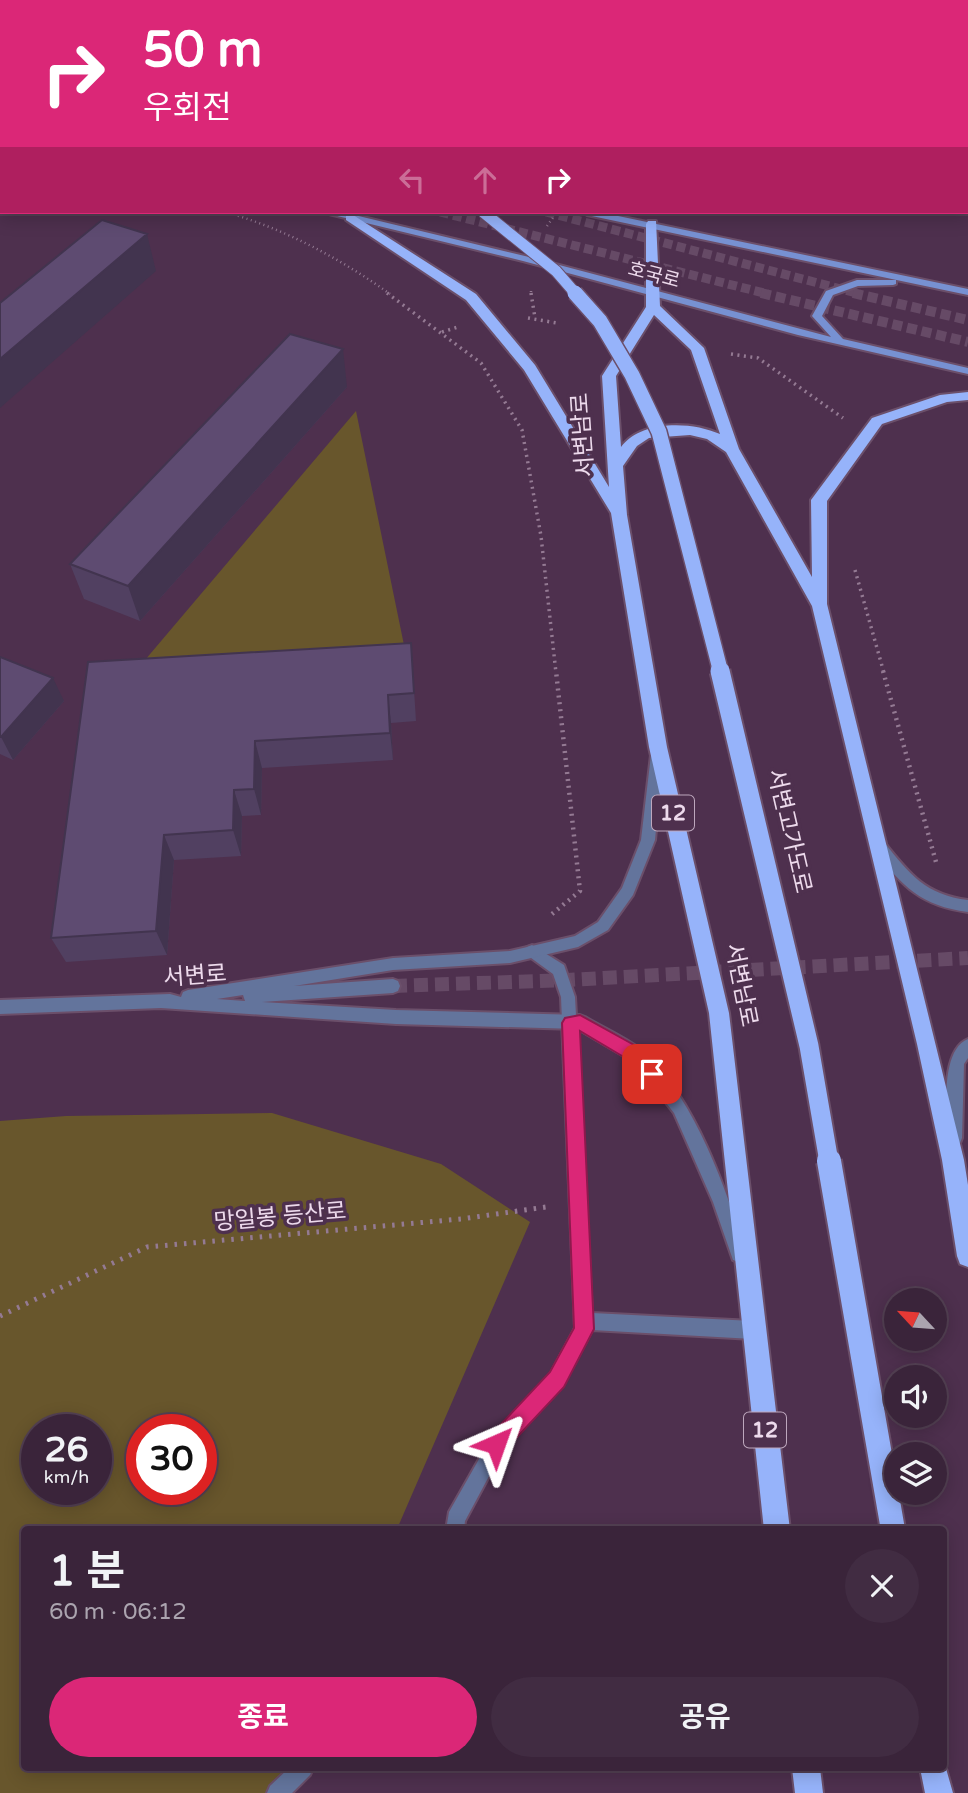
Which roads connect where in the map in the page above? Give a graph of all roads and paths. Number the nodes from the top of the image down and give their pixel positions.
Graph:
1 (232, 214) edge
2 (340, 214) edge
3 (485, 214) edge
4 (609, 214) edge
5 (351, 217) junction
6 (653, 218) edge
7 (919, 281) junction
8 (968, 292) edge
9 (653, 300) junction
10 (840, 341) junction
11 (968, 371) edge
12 (968, 396) edge
13 (732, 449) junction
14 (614, 468) junction
15 (619, 515) junction
16 (820, 606) junction
17 (658, 747) junction
18 (879, 846) junction
19 (968, 906) edge
20 (532, 951) junction
21 (393, 986) tunnel mouth
22 (163, 1002) junction
23 (0, 1007) edge
24 (571, 1023) junction
25 (968, 1046) edge
26 (953, 1160) junction
27 (578, 1203) junction
28 (968, 1256) edge
29 (747, 1281) junction
30 (0, 1316) edge
31 (584, 1325) junction
32 (753, 1330) junction
33 (455, 1526) edge
34 (777, 1526) edge
35 (892, 1526) edge
36 (300, 1771) edge
37 (806, 1771) edge
38 (935, 1771) edge
39 (277, 1793) edge
40 (809, 1793) edge
41 (939, 1793) edge

1 - 20 path
2 - 5 main road, 호국로
3 - 35 highway, 서변고가도로, bridge
4 - 6 main road
5 - 9 main road, 호국로
5 - 15 highway
6 - 7 main road
6 - 9 highway
7 - 8 main road
7 - 10 main road
9 - 10 main road, 호국로
9 - 13 highway
9 - 14 highway, 서변남로 / 12
10 - 11 main road, 호국로
12 - 16 highway
13 - 14 highway
13 - 16 highway
14 - 15 highway, 서변남로 / 12
15 - 17 highway, 서변남로 / 12
16 - 18 highway
17 - 20 street
17 - 29 highway, 서변남로 / 12
18 - 19 street
18 - 26 highway
20 - 22 street
20 - 24 street
21 - 22 street, 서변로
22 - 23 street, 서변로
22 - 24 street
24 - 27 street
24 - 29 street
25 - 26 street
26 - 28 highway
27 - 30 path, 망일봉 등산로
27 - 31 street
29 - 32 highway, 서변남로 / 12
31 - 32 street
31 - 33 street
32 - 34 highway, 서변남로 / 12
36 - 39 street
37 - 40 highway
38 - 41 highway

